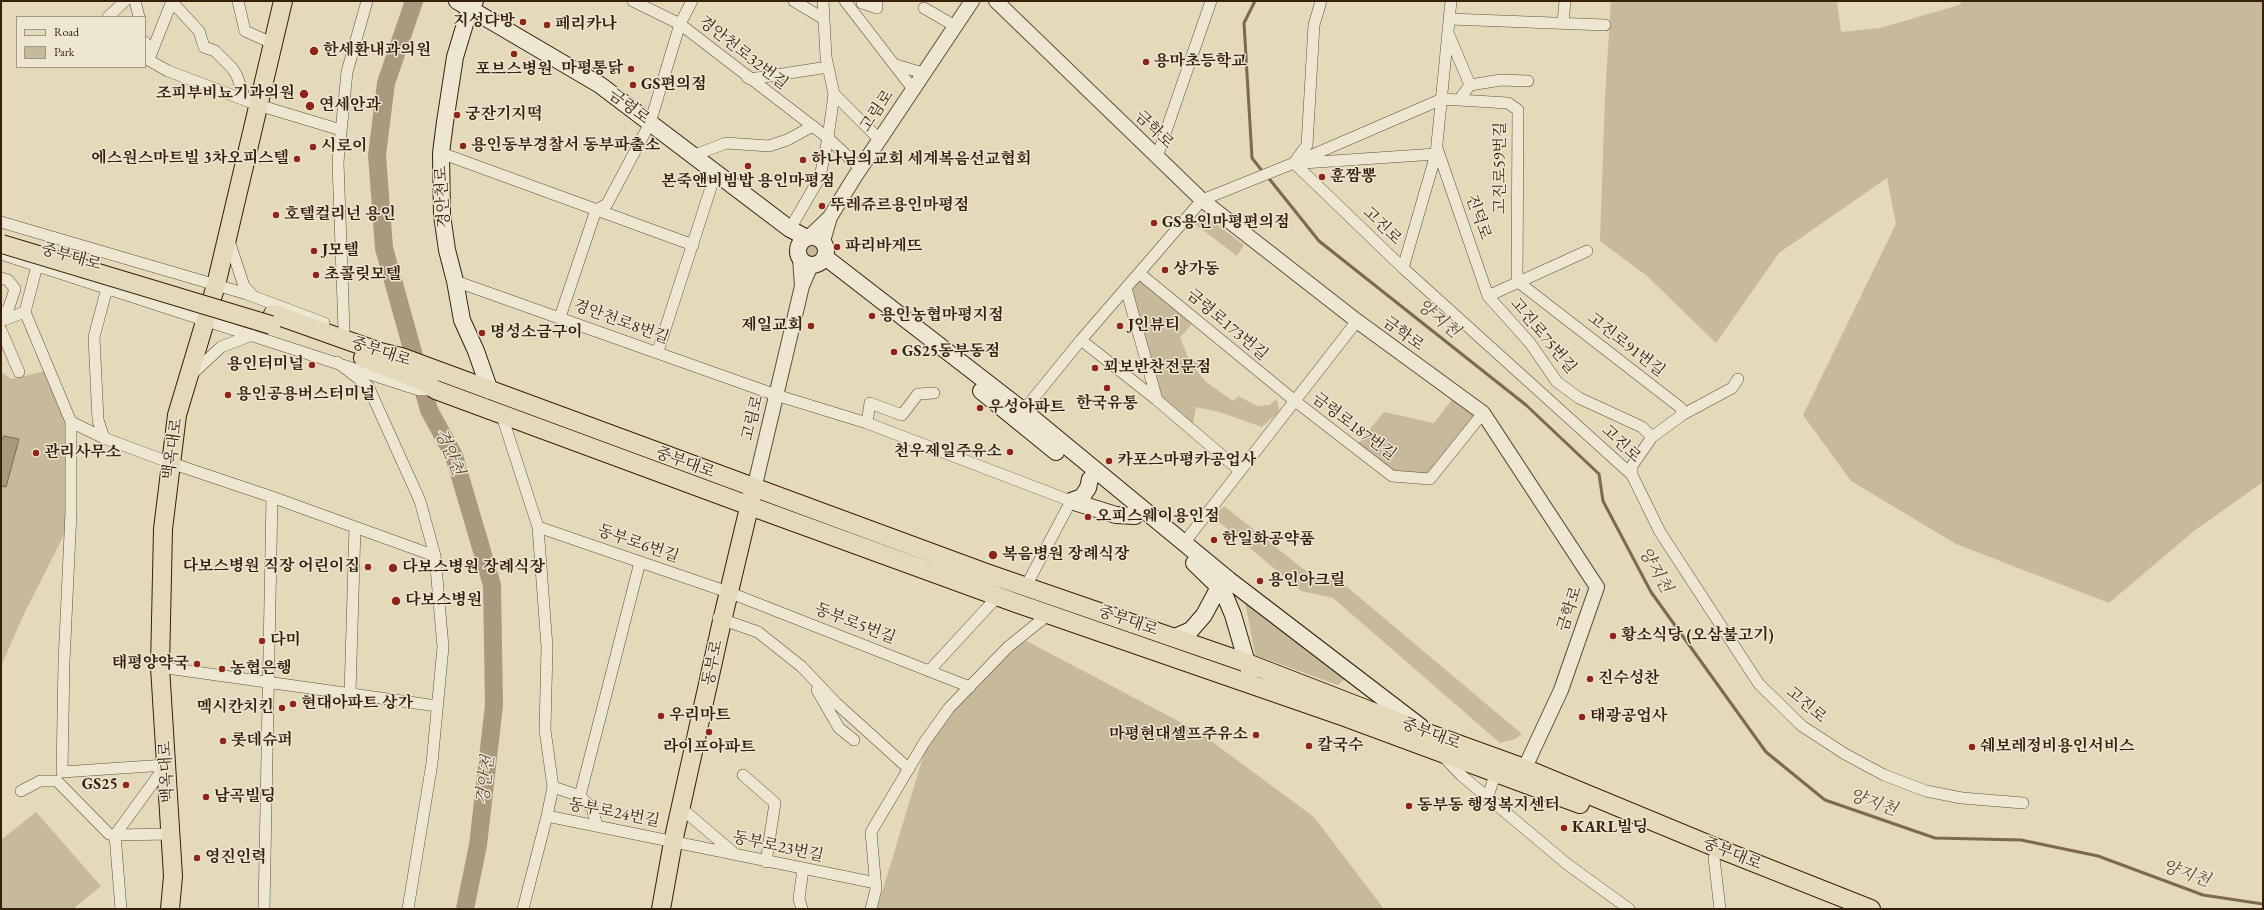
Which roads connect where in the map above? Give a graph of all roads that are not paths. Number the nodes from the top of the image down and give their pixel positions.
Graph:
1 (125, 1) edge
2 (135, 1) edge
3 (238, 1) edge
4 (283, 1) edge
5 (367, 1) edge
6 (633, 1) edge
7 (692, 1) edge
8 (794, 1) edge
9 (823, 1) edge
10 (845, 1) edge
11 (972, 1) edge
12 (996, 1) edge
13 (1211, 1) edge
14 (1321, 1) edge
15 (1451, 1) edge
16 (1565, 1) edge
17 (172, 2) edge
18 (465, 3) edge
19 (862, 3) dead end
20 (877, 4) edge
21 (924, 8) dead end
22 (109, 16) edge
23 (139, 16) edge
24 (824, 19) junction
25 (1450, 19) junction
26 (1564, 23) junction
27 (680, 24) junction
28 (1605, 25) dead end
29 (955, 26) junction
30 (1448, 33) junction
31 (272, 43) junction
32 (147, 58) edge
33 (896, 65) junction
34 (828, 67) junction
35 (924, 73) junction
36 (747, 77) junction
37 (1528, 81) dead end
38 (1470, 85) junction
39 (913, 88) junction
40 (834, 94) junction
41 (1442, 99) junction
42 (1459, 100) junction
43 (252, 102) junction
44 (650, 123) junction
45 (813, 126) junction
46 (341, 130) junction
47 (828, 138) junction
48 (879, 139) junction
49 (1437, 151) junction
50 (441, 152) junction
51 (695, 155) junction
52 (1158, 157) junction
53 (1291, 165) junction
54 (860, 168) junction
55 (716, 172) junction
56 (1208, 197) junction
57 (596, 210) junction
58 (790, 229) junction
59 (228, 234) junction
60 (2, 239) edge
61 (693, 244) junction
62 (812, 251) junction
63 (1587, 251) dead end
64 (37, 266) junction
65 (1403, 268) junction
66 (1139, 273) junction
67 (1, 278) edge
68 (455, 281) junction
69 (1517, 281) junction
70 (216, 285) junction
71 (107, 288) junction
72 (1126, 288) junction
73 (254, 296) junction
74 (1488, 296) junction
75 (25, 312) junction
76 (1, 313) edge
77 (560, 317) junction
78 (206, 320) junction
79 (1, 321) edge
80 (1357, 321) junction
81 (1, 330) edge
82 (344, 330) junction
83 (252, 335) junction
84 (1081, 340) junction
85 (658, 351) junction
86 (364, 354) junction
87 (337, 362) junction
88 (19, 372) dead end
89 (188, 378) junction
90 (1738, 379) dead end
91 (934, 393) dead end
92 (483, 394) junction
93 (776, 395) junction
94 (1157, 400) junction
95 (1295, 402) junction
96 (502, 413) junction
97 (1483, 413) junction
98 (1020, 415) junction
99 (1682, 415) junction
100 (71, 422) junction
101 (867, 424) junction
102 (1652, 437) junction
103 (104, 438) junction
104 (171, 463) junction
105 (1240, 471) junction
106 (1632, 475) junction
107 (1090, 479) junction
108 (754, 489) junction
109 (272, 497) junction
110 (1071, 501) junction
111 (750, 506) junction
112 (1135, 516) junction
113 (355, 527) junction
114 (538, 527) junction
115 (1184, 543) junction
116 (436, 556) junction
117 (640, 562) junction
118 (1215, 583) junction
119 (1026, 586) junction
120 (728, 592) junction
121 (998, 596) junction
122 (1049, 614) junction
123 (719, 619) junction
124 (1175, 637) junction
125 (1247, 662) junction
126 (160, 667) junction
127 (802, 667) junction
128 (929, 670) junction
129 (267, 682) junction
130 (1253, 684) junction
131 (970, 687) junction
132 (350, 694) junction
133 (437, 706) junction
134 (1430, 734) junction
135 (854, 740) dead end
136 (1439, 751) junction
137 (166, 765) junction
138 (909, 769) junction
139 (1496, 772) junction
140 (1522, 774) junction
141 (743, 775) dead end
142 (553, 787) junction
143 (21, 791) dead end
144 (580, 796) junction
145 (1488, 796) junction
146 (2022, 803) dead end
147 (681, 808) junction
148 (547, 816) junction
149 (597, 826) junction
150 (170, 834) junction
151 (115, 835) junction
152 (673, 842) junction
153 (736, 855) junction
154 (1714, 858) junction
155 (766, 862) junction
156 (803, 869) junction
157 (876, 883) junction
158 (121, 909) edge
159 (170, 909) edge
160 (264, 909) edge
161 (408, 909) edge
162 (523, 909) edge
163 (661, 909) edge
164 (802, 909) edge
165 (871, 909) edge
166 (1629, 909) edge
167 (1720, 909) edge
168 (1843, 909) edge
169 (1871, 909) edge

1 - 22 street
2 - 23 street
3 - 31 street
4 - 31 main road, 백옥대로
5 - 46 street, 중부대로
6 - 27 street, 경안천로32번길
7 - 27 street
8 - 24 street
9 - 24 street
10 - 33 street
11 - 29 street, 고림로
12 - 52 street, 금학로
13 - 52 street
14 - 53 street
15 - 25 street, 진덕로
16 - 26 street
17 - 32 street
17 - 43 street
18 - 44 main road, 금령로
18 - 50 main road, 경안천로
19 - 20 street
21 - 29 street
24 - 34 street
25 - 26 street
25 - 30 street, 진덕로
26 - 28 street
27 - 36 street, 경안천로32번길
27 - 44 street
29 - 35 street, 고림로
30 - 38 street
30 - 41 street, 진덕로
31 - 43 main road, 백옥대로
32 - 43 street
33 - 35 street
33 - 39 street
34 - 36 street
34 - 40 street
35 - 39 street, 고림로
36 - 45 street, 경안천로32번길
37 - 38 street
38 - 42 street
39 - 48 street, 고림로
40 - 47 street
40 - 48 street
41 - 42 street, 고진로59번길
41 - 49 street, 진덕로
41 - 53 street, 고진로59번길
42 - 69 street, 고진로59번길
43 - 46 street
43 - 59 main road, 백옥대로
44 - 51 main road, 금령로
44 - 57 street
45 - 47 street, 경안천로32번길
45 - 51 street
46 - 82 street, 중부대로
47 - 54 street, 경안천로32번길
47 - 58 street
48 - 54 street, 고림로
49 - 53 street
49 - 65 street, 진덕로
49 - 74 street, 진덕로
50 - 57 street
50 - 68 main road, 경안천로
51 - 55 main road, 금령로
52 - 56 street, 금학로
53 - 56 street, 고진로59번길
53 - 65 street, 고진로
54 - 62 street, 고림로
55 - 58 main road, 금령로
55 - 61 street
56 - 66 street
56 - 80 street, 금학로
57 - 61 street
57 - 77 street
58 - 62 main road, 금령로
59 - 70 main road, 백옥대로
59 - 73 street
60 - 64 street
60 - 70 street
60 - 86 main road, 중부대로
61 - 85 street
62 - 93 street, 고림로
62 - 98 main road, 금령로
63 - 69 street, 고진로75번길
64 - 71 street
64 - 75 street
65 - 106 street, 고진로
66 - 72 street
66 - 95 street, 금령로173번길
67 - 76 street
68 - 77 street, 경안천로8번길
68 - 92 main road, 경안천로
69 - 74 street, 고진로75번길
69 - 99 street, 고진로91번길
70 - 73 street
70 - 78 main road, 백옥대로
71 - 78 street
71 - 103 street
72 - 84 street
72 - 94 street
73 - 82 street
74 - 102 street, 고진로75번길
75 - 79 street
75 - 100 street
77 - 85 street, 경안천로8번길
78 - 83 street
78 - 89 main road, 백옥대로
80 - 95 street
80 - 97 street, 금학로
81 - 88 street
82 - 86 street
83 - 87 street
83 - 89 street
84 - 94 street
84 - 98 street
85 - 93 street, 경안천로8번길
86 - 87 street
86 - 92 main road, 중부대로
86 - 92 main road, 중부대로
87 - 116 street
89 - 104 main road, 백옥대로
90 - 99 street
91 - 101 street
92 - 96 main road, 중부대로
92 - 108 main road, 중부대로
93 - 101 street, 경안천로8번길
93 - 108 street, 고림로
94 - 105 street
95 - 97 street, 금령로187번길
95 - 105 street
96 - 111 main road, 중부대로
96 - 114 street
97 - 140 street, 금학로
98 - 107 main road
98 - 115 main road
99 - 102 street
100 - 103 street
100 - 137 street
101 - 110 street, 경안천로8번길
102 - 106 street
103 - 104 street
104 - 109 street
104 - 126 main road, 백옥대로
105 - 115 street
106 - 146 street, 고진로
107 - 110 main road
107 - 112 main road
108 - 111 main road, 동부로
108 - 119 main road, 중부대로
109 - 113 street
109 - 129 street
110 - 112 main road
110 - 119 street
111 - 120 main road, 동부로
111 - 121 main road, 중부대로
112 - 118 main road
113 - 116 street
113 - 132 street
114 - 117 street, 동부로6번길
114 - 142 street
115 - 134 main road
116 - 133 street
117 - 120 street, 동부로6번길
117 - 144 street
118 - 124 main road
118 - 125 main road
119 - 124 main road, 중부대로
120 - 123 main road, 동부로
120 - 128 street, 동부로5번길
121 - 122 main road, 중부대로
121 - 128 street
122 - 130 main road, 중부대로
122 - 131 street
123 - 127 street
123 - 147 main road, 동부로
124 - 125 main road, 중부대로
125 - 130 main road
125 - 134 main road, 중부대로
126 - 129 street
126 - 137 main road, 백옥대로
127 - 135 street
127 - 138 street
128 - 131 street, 동부로5번길
129 - 132 street
129 - 160 street
130 - 136 main road, 중부대로
131 - 138 street
132 - 133 street
133 - 161 street
134 - 140 main road, 중부대로
136 - 139 main road, 중부대로
136 - 145 street
137 - 150 main road, 백옥대로
137 - 151 street
138 - 157 street
139 - 140 main road, 중부대로
139 - 145 street
140 - 154 main road, 중부대로
140 - 169 main road, 중부대로
141 - 155 street
142 - 144 street
142 - 148 street
143 - 151 street
144 - 149 street
145 - 166 street
147 - 152 main road, 동부로
147 - 153 street
148 - 149 street, 동부로24번길
148 - 162 street
149 - 152 street, 동부로24번길
150 - 151 street
150 - 159 main road, 백옥대로
151 - 158 street
152 - 153 street, 동부로23번길
152 - 163 main road, 동부로
153 - 155 street, 동부로23번길
154 - 167 street
154 - 168 main road, 중부대로
155 - 156 street, 동부로23번길
156 - 157 street, 동부로23번길
156 - 164 street
157 - 165 street

